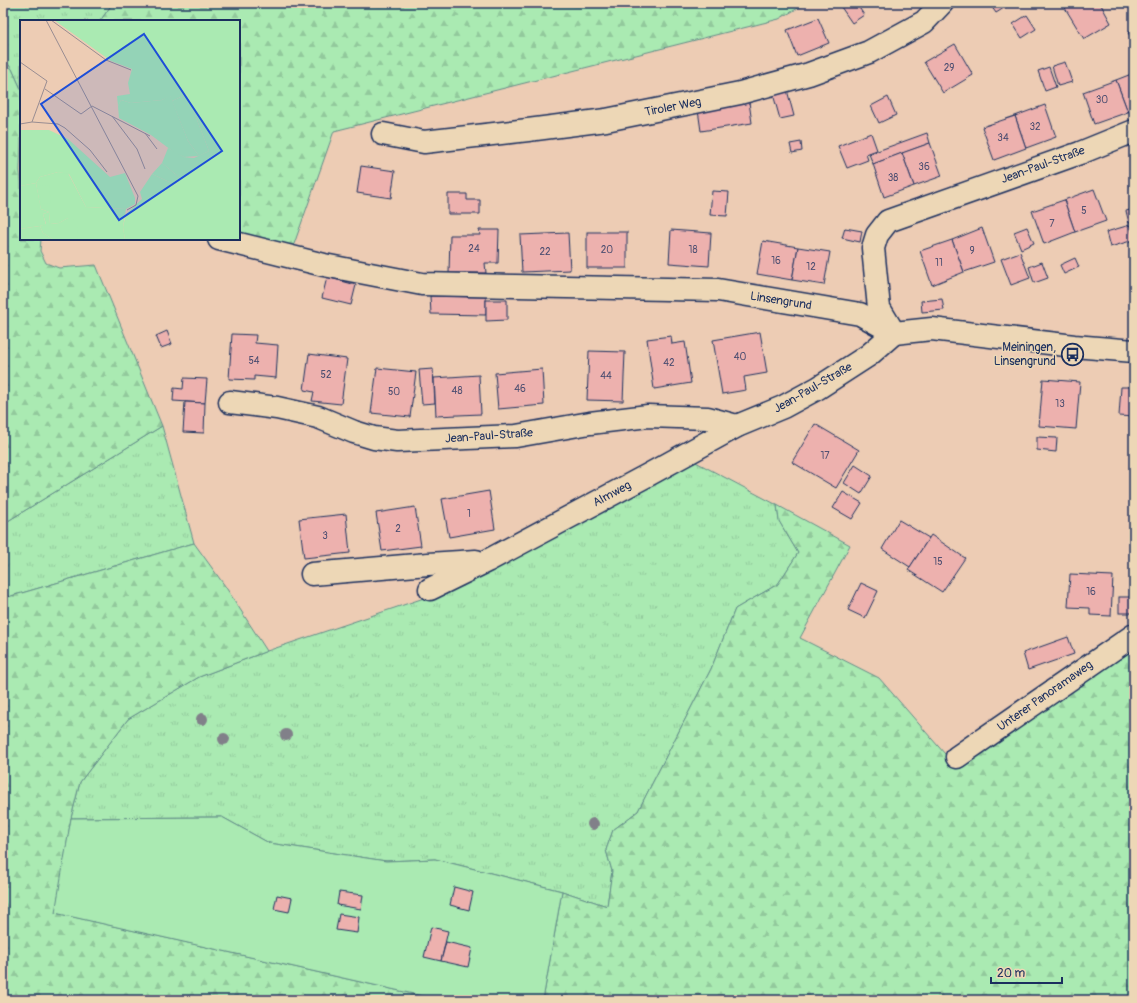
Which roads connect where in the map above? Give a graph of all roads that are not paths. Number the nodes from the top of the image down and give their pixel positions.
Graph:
1 (942, 3) edge
2 (1134, 131) edge
3 (383, 134) dead end
4 (223, 240) edge
5 (894, 333) junction
6 (1134, 351) edge
7 (230, 402) dead end
8 (737, 426) junction
9 (487, 560) junction
10 (312, 574) dead end
11 (430, 589) dead end
12 (1134, 635) edge
13 (956, 757) dead end

1 - 3 street, Tiroler Weg
2 - 5 street, Jean-Paul-Straße
4 - 5 street, Linsengrund
5 - 6 street
5 - 8 street, Jean-Paul-Straße
7 - 8 street, Jean-Paul-Straße
8 - 9 street, Almweg
9 - 10 street, Almweg
9 - 11 street, Almweg
12 - 13 street, Unterer Panoramaweg

